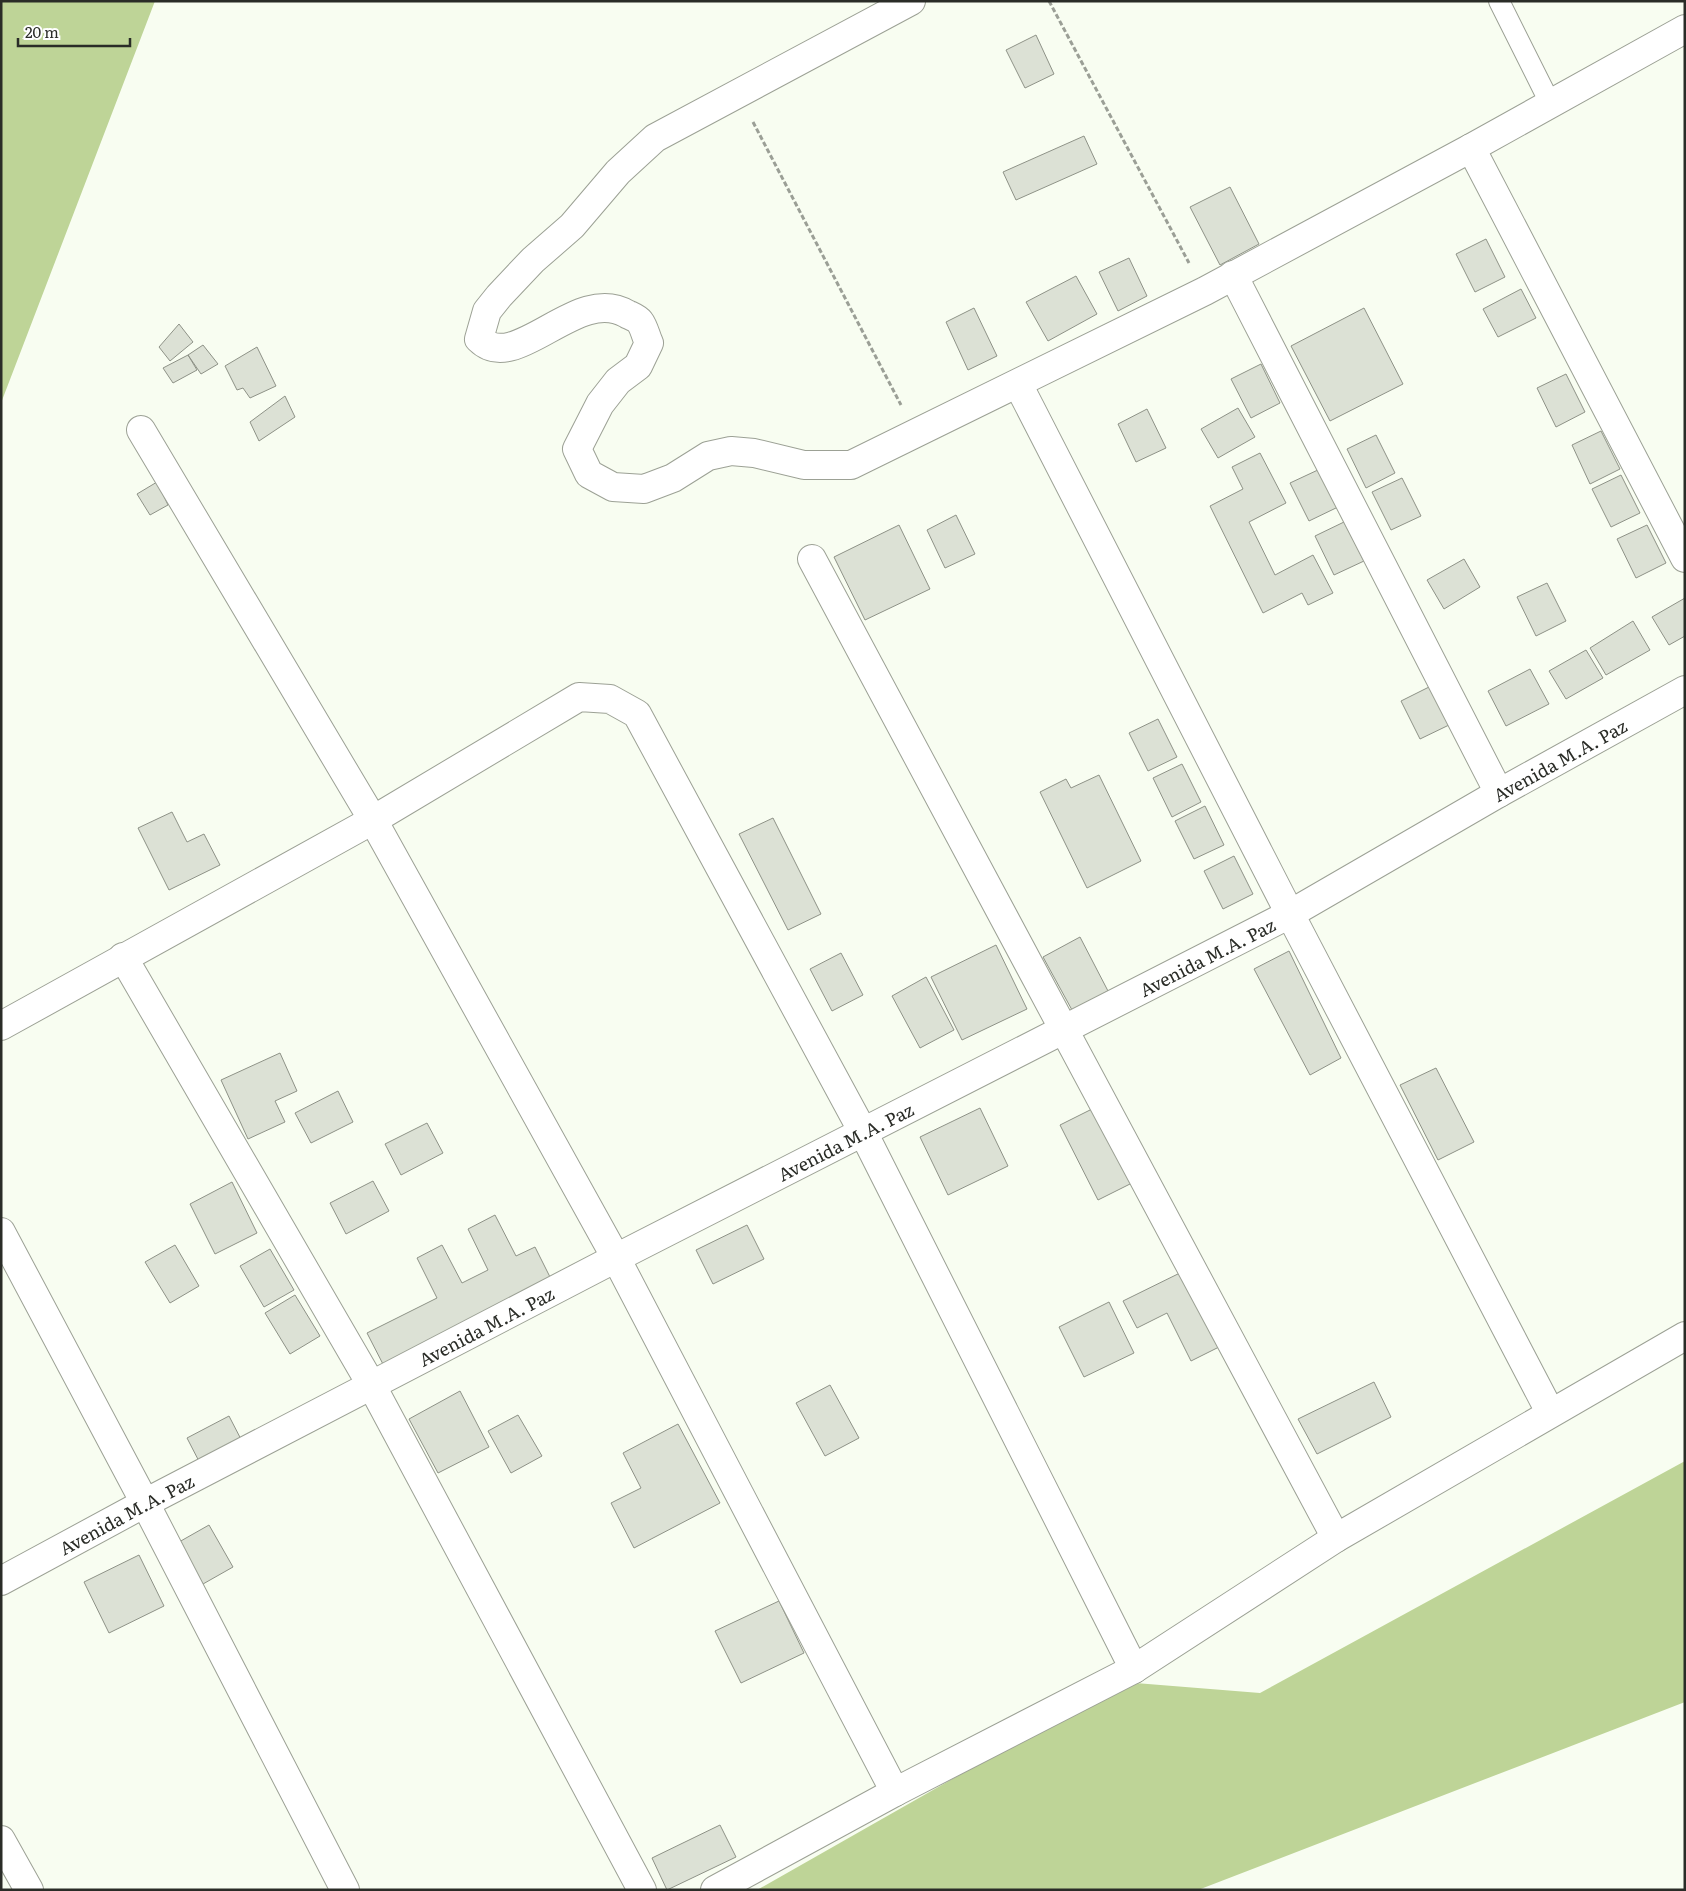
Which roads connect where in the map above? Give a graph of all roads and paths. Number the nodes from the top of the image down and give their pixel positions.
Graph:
1 (911, 1) edge
2 (1049, 1) edge
3 (1499, 1) edge
4 (1685, 29) edge
5 (738, 92) junction
6 (1550, 102) junction
7 (1472, 148) junction
8 (1233, 275) junction
9 (1204, 292) junction
10 (1018, 384) junction
11 (141, 430) dead end
12 (917, 434) junction
13 (812, 558) dead end
14 (1685, 558) edge
15 (1685, 690) edge
16 (1499, 793) junction
17 (373, 820) junction
18 (1290, 914) junction
19 (124, 957) junction
20 (1, 1026) edge
21 (1062, 1029) junction
22 (863, 1132) junction
23 (1, 1232) edge
24 (616, 1258) junction
25 (1685, 1336) edge
26 (372, 1386) junction
27 (1550, 1412) junction
28 (145, 1503) junction
29 (1336, 1538) junction
30 (1, 1581) edge
31 (1134, 1669) junction
32 (895, 1792) junction
33 (1, 1840) edge
34 (29, 1890) edge
35 (345, 1890) edge
36 (642, 1890) edge
37 (715, 1890) edge

1 - 5 street
2 - 9 path
3 - 6 lane
4 - 6 street
5 - 12 path
5 - 12 street
6 - 7 street
7 - 8 street
7 - 14 street
8 - 9 street
8 - 16 street
9 - 10 street
10 - 12 street
10 - 18 street
11 - 17 street
13 - 21 street
15 - 16 street, Avenida M.A. Paz
16 - 18 street, Avenida M.A. Paz
17 - 19 street
17 - 22 street
17 - 24 street
18 - 21 street, Avenida M.A. Paz
18 - 27 street
19 - 20 street
19 - 26 street
21 - 22 street, Avenida M.A. Paz
21 - 29 street
22 - 24 street, Avenida M.A. Paz
22 - 31 street
23 - 28 street
24 - 26 street, Avenida M.A. Paz
24 - 32 street
25 - 27 street
26 - 28 street, Avenida M.A. Paz
26 - 36 street
27 - 29 street
28 - 30 street, Avenida M.A. Paz
28 - 35 street
29 - 31 street
31 - 32 street
32 - 37 street
33 - 34 street

